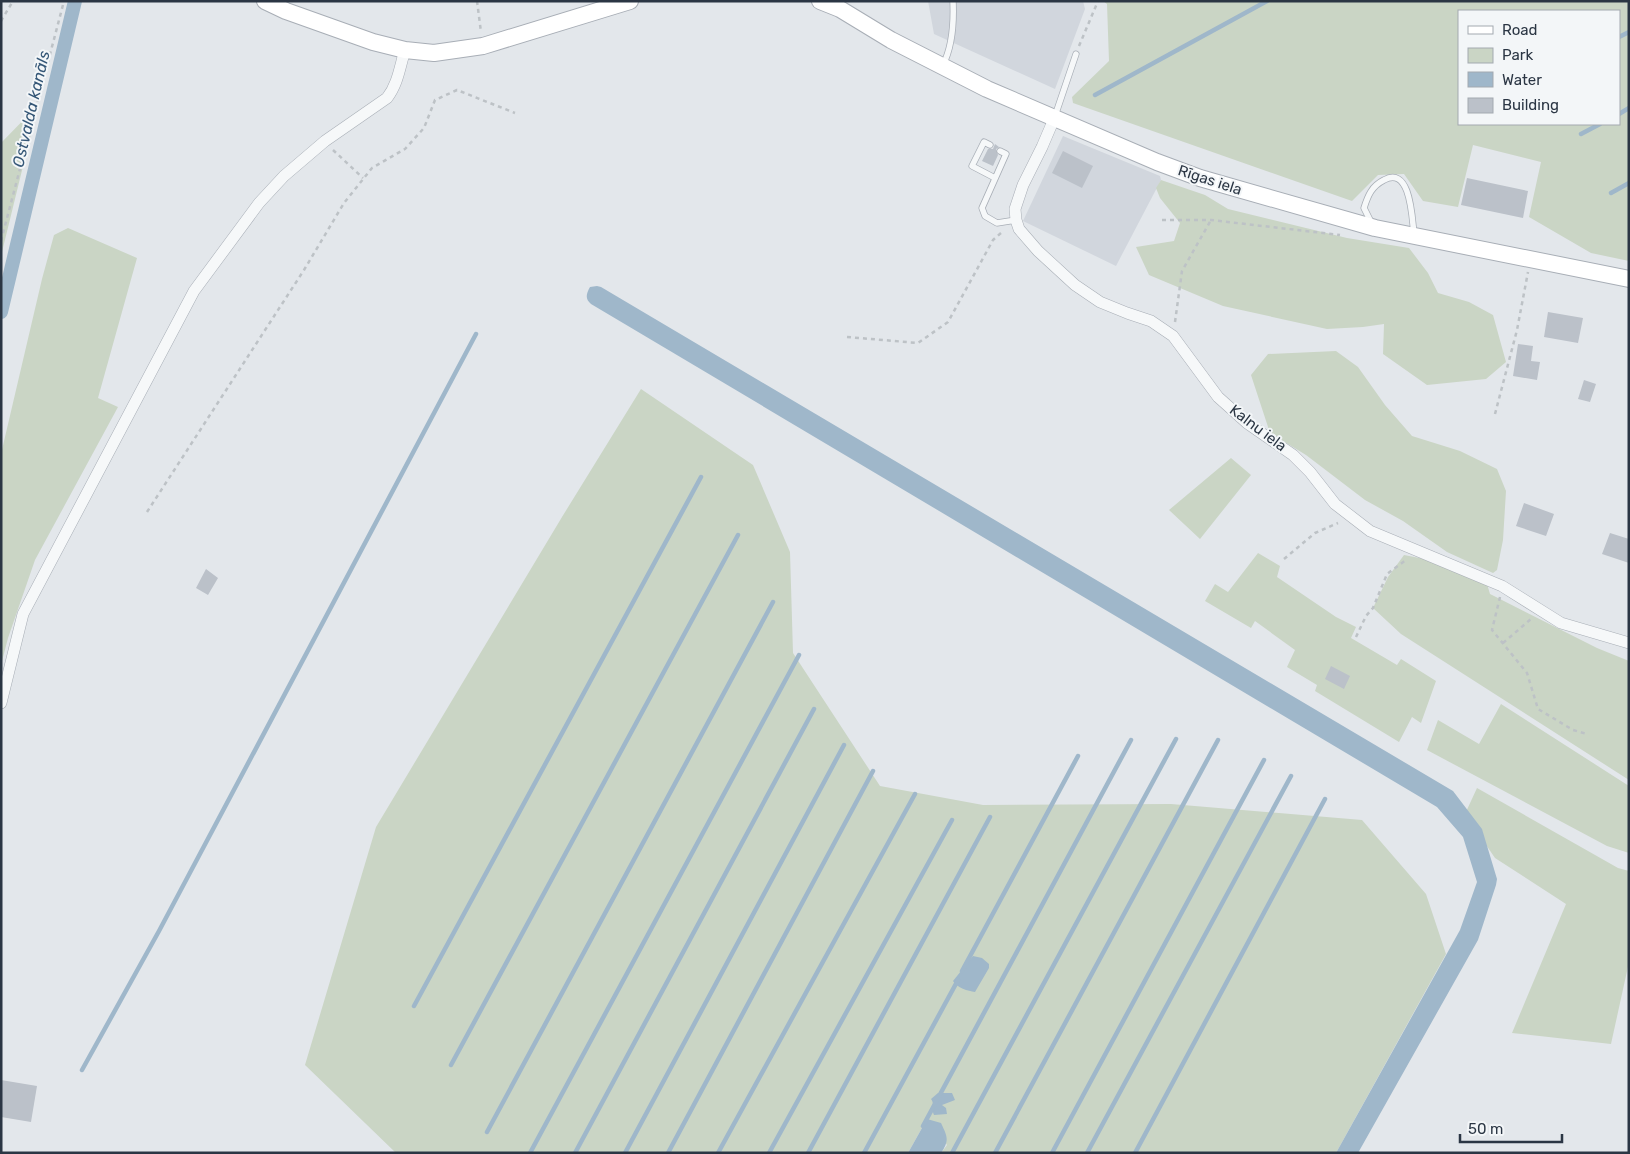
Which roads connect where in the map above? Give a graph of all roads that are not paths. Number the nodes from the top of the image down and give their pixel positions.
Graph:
1 (265, 1) edge
2 (630, 1) edge
3 (820, 1) edge
4 (952, 1) edge
5 (405, 50) junction
6 (1076, 54) road end
7 (942, 66) junction
8 (1054, 119) junction
9 (990, 145) dead end
10 (1000, 151) dead end
11 (995, 178) junction
12 (1016, 220) junction
13 (1370, 227) junction
14 (1415, 236) junction
15 (1629, 280) edge
16 (1629, 644) edge
17 (1, 702) edge

1 - 5 street
2 - 5 street
3 - 7 street, Rīgas iela
4 - 7 lane
5 - 17 street
6 - 8 lane
7 - 8 street, Rīgas iela
8 - 12 street
8 - 13 street, Rīgas iela
9 - 11 lane
10 - 11 lane
11 - 12 lane
12 - 16 street, Kalnu iela
13 - 14 street, Rīgas iela
13 - 14 lane
14 - 15 street, Rīgas iela

